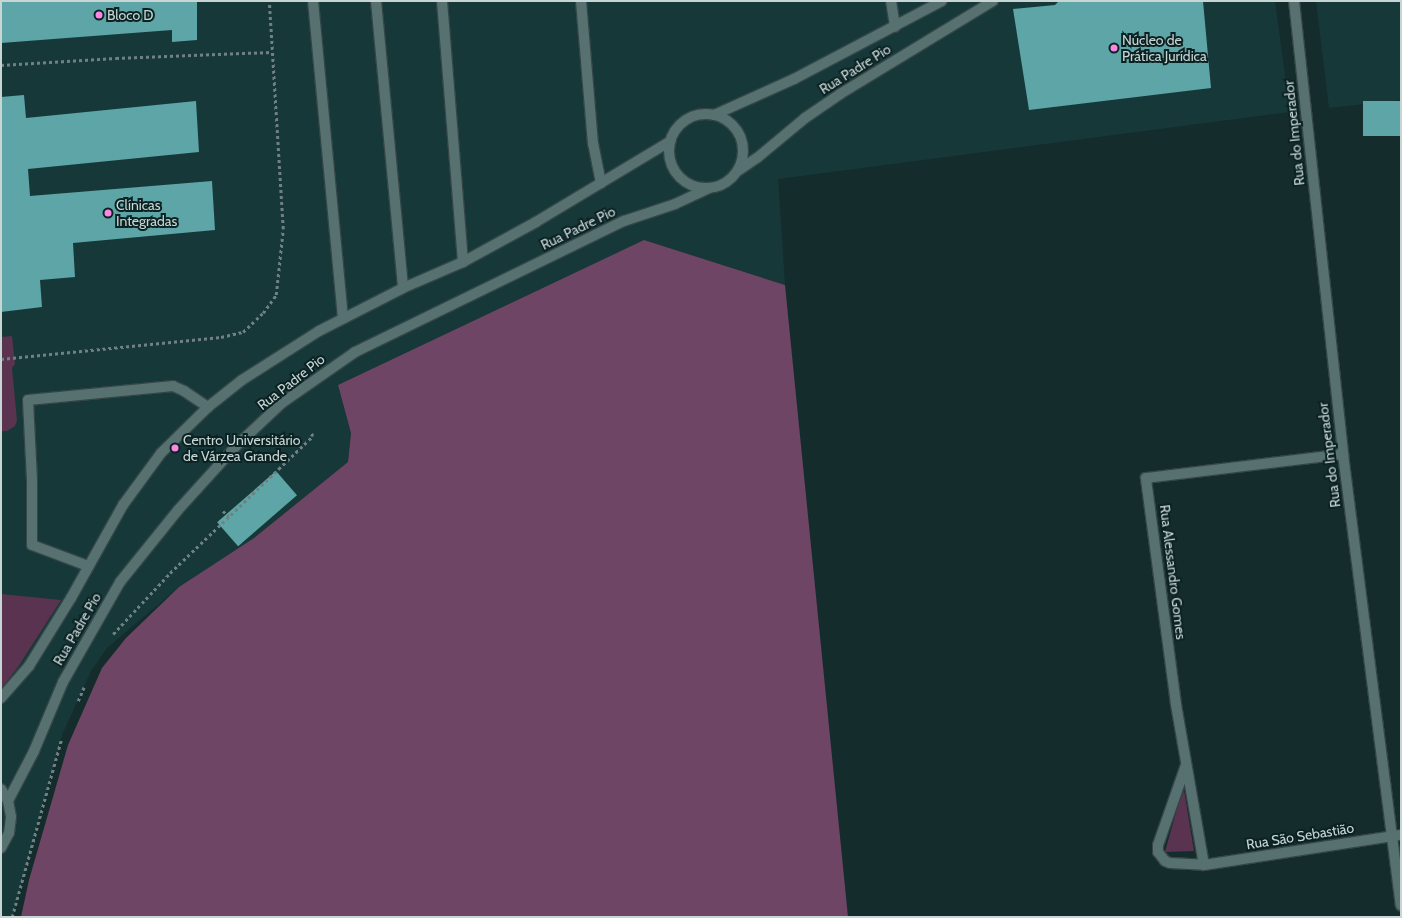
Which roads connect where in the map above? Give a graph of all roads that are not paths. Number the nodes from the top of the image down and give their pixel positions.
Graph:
1 (312, 1) edge
2 (376, 1) edge
3 (442, 1) edge
4 (581, 1) edge
5 (891, 1) edge
6 (942, 1) edge
7 (993, 1) edge
8 (1294, 1) edge
9 (895, 27) junction
10 (714, 115) junction
11 (671, 141) junction
12 (739, 170) junction
13 (601, 183) junction
14 (710, 188) junction
15 (463, 262) junction
16 (404, 288) junction
17 (343, 319) junction
18 (208, 407) junction
19 (1343, 454) junction
20 (88, 566) junction
21 (1, 698) edge
22 (1186, 763) junction
23 (1, 789) edge
24 (8, 801) junction
25 (1397, 835) edge
26 (1, 848) edge
27 (1204, 866) junction
28 (1401, 904) edge

1 - 17 street
2 - 16 street
3 - 15 street
4 - 13 street
5 - 9 street
6 - 9 street, Rua Padre Pio
7 - 12 street, Rua Padre Pio
8 - 19 street, Rua do Imperador
9 - 10 street, Rua Padre Pio
10 - 11 street
10 - 12 street
11 - 13 street, Rua Padre Pio
11 - 14 street
12 - 14 street
13 - 15 street, Rua Padre Pio
14 - 24 street, Rua Padre Pio
15 - 16 street, Rua Padre Pio
16 - 17 street, Rua Padre Pio
17 - 18 street, Rua Padre Pio
18 - 20 street, Rua Padre Pio
18 - 20 street
19 - 22 street, Rua Alessandro Gomes
19 - 25 street, Rua do Imperador
20 - 21 street, Rua Padre Pio
22 - 27 street, Rua Alessandro Gomes
22 - 27 street, Rua São Sebastião
23 - 24 street
24 - 26 street
25 - 27 street, Rua São Sebastião
25 - 28 street, Rua do Imperador

